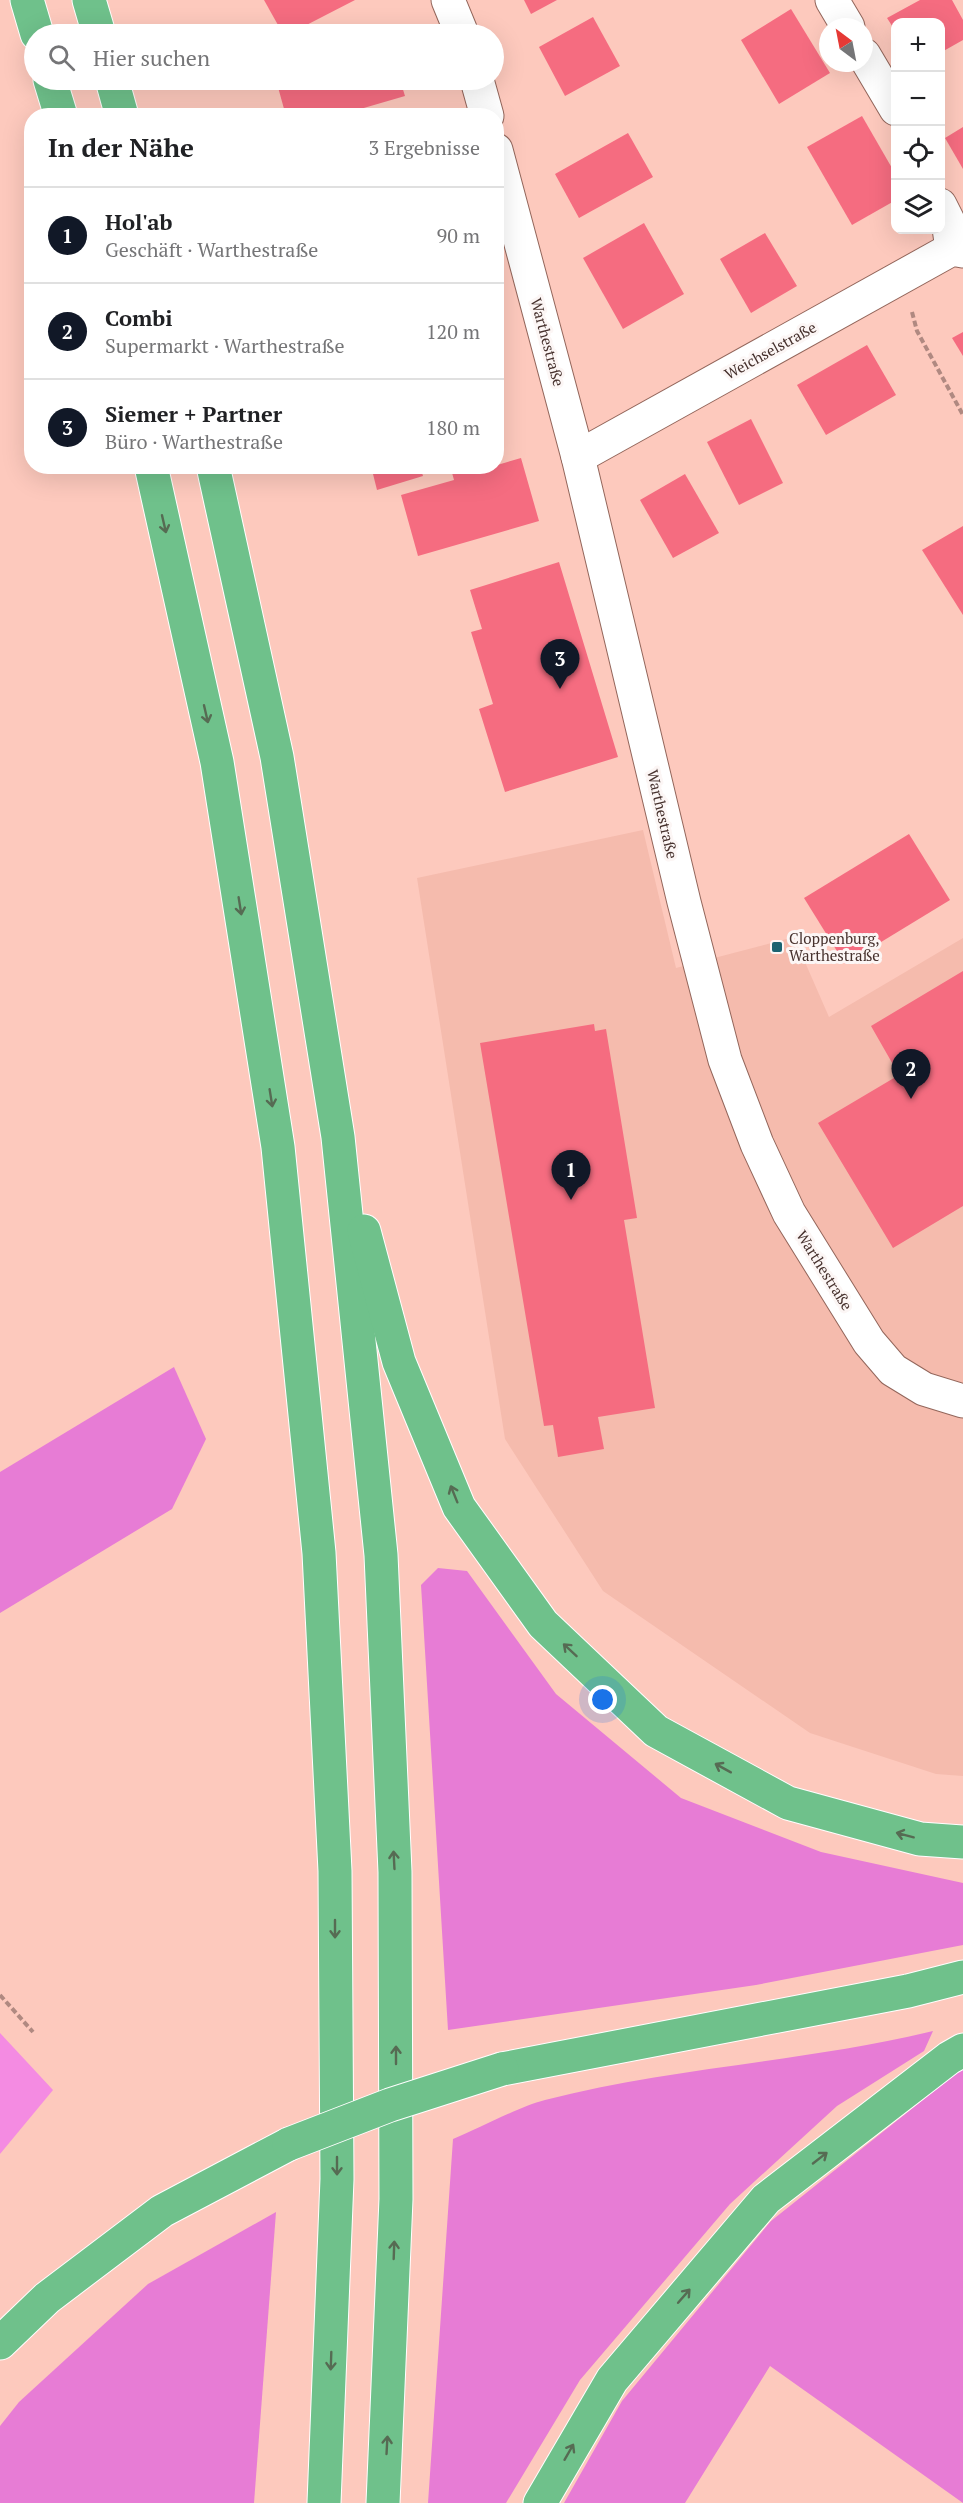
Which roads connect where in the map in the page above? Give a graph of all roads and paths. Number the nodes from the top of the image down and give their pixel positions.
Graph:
1 (27, 0) edge
2 (89, 0) edge
3 (448, 0) edge
4 (832, 0) edge
5 (843, 18) edge
6 (34, 24) edge
7 (96, 24) edge
8 (458, 24) edge
9 (873, 70) edge
10 (53, 90) edge
11 (115, 90) edge
12 (480, 90) edge
13 (891, 101) edge
14 (59, 108) edge
15 (120, 108) edge
16 (485, 108) edge
17 (504, 180) edge
18 (945, 215) edge
19 (958, 250) edge
20 (903, 277) junction
21 (963, 415) edge
22 (578, 457) junction
23 (153, 474) edge
24 (215, 474) edge
25 (338, 1137) junction
26 (963, 1401) edge
27 (963, 1842) edge
28 (963, 1977) edge
29 (0, 1995) edge
30 (33, 2032) dead end
31 (963, 2050) edge
32 (0, 2343) edge
33 (324, 2503) edge
34 (383, 2503) edge
35 (540, 2503) edge

1 - 6 highway
2 - 7 highway
3 - 8 street
4 - 5 street
9 - 13 street
10 - 14 highway
11 - 15 highway
12 - 16 street
17 - 22 street, Warthestraße
18 - 19 street
19 - 20 street, Weichselstraße
20 - 21 path
20 - 22 street, Weichselstraße
22 - 26 street, Warthestraße
23 -> 33 highway
24 - 25 highway
27 -> 25 highway
34 -> 25 highway
28 - 32 highway, bridge
29 - 30 path
35 -> 31 highway

